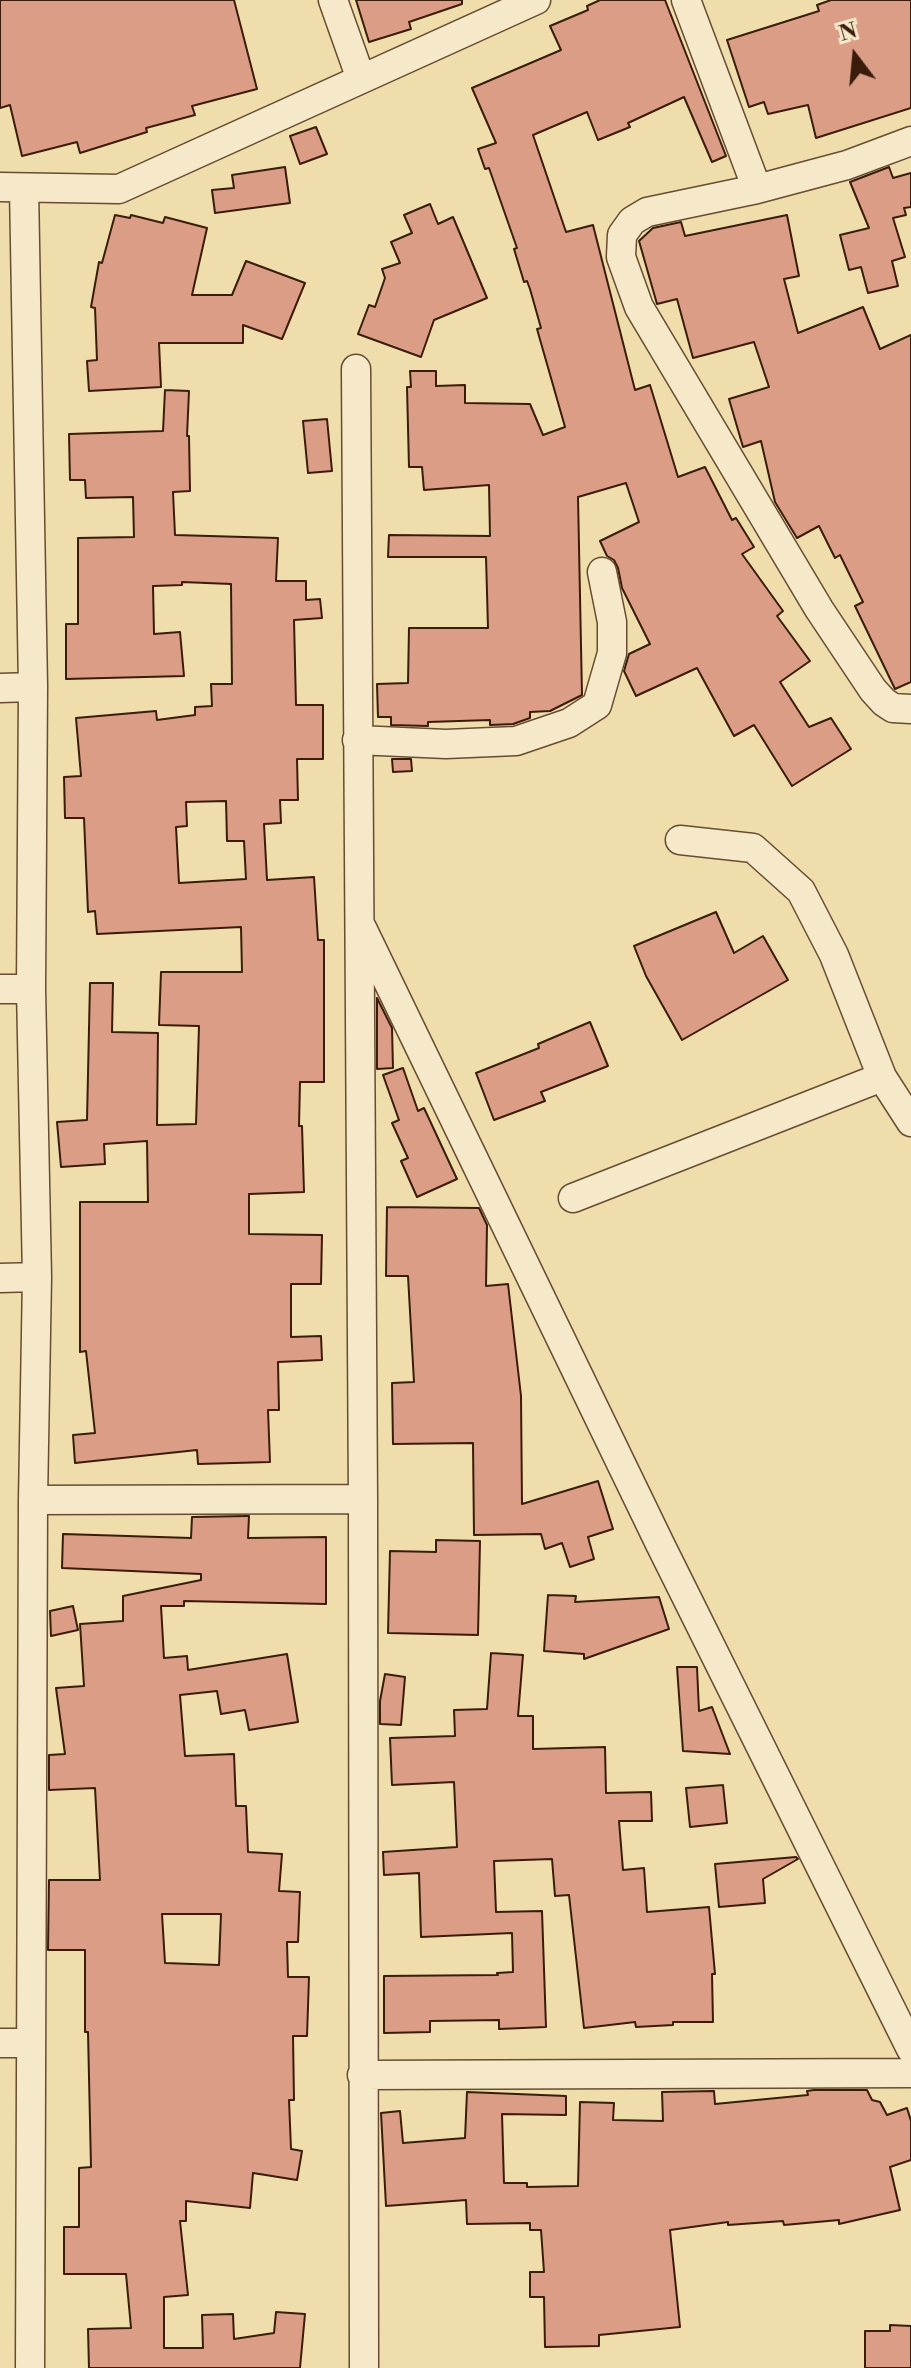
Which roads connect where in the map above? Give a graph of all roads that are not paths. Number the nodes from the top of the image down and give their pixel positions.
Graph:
1 (333, 0) edge
2 (536, 0) edge
3 (686, 0) edge
4 (361, 79) junction
5 (911, 141) edge
6 (12, 187) edge
7 (757, 189) junction
8 (356, 369) dead end
9 (602, 572) dead end
10 (33, 687) junction
11 (0, 688) edge
12 (911, 709) edge
13 (357, 740) junction
14 (680, 840) dead end
15 (358, 920) junction
16 (0, 989) edge
17 (31, 989) junction
18 (882, 1077) junction
19 (911, 1122) edge
20 (573, 1198) dead end
21 (37, 1277) junction
22 (0, 1278) edge
23 (363, 1499) junction
24 (33, 1500) junction
25 (0, 2043) edge
26 (31, 2043) junction
27 (911, 2049) edge
28 (911, 2073) edge
29 (362, 2075) junction
30 (30, 2368) edge
31 (364, 2368) edge

1 - 4 street
2 - 4 street
3 - 7 street
4 - 6 street
5 - 7 street
6 - 10 street
7 - 12 street
8 - 13 street
9 - 13 street
10 - 11 street
10 - 17 street
13 - 15 street
14 - 18 street
15 - 23 street
15 - 27 street
16 - 17 street
17 - 21 street
18 - 19 street
18 - 20 street
21 - 22 street
21 - 24 street
23 - 24 street
23 - 29 street
24 - 26 street
25 - 26 street
26 - 30 street
28 - 29 street
29 - 31 street

